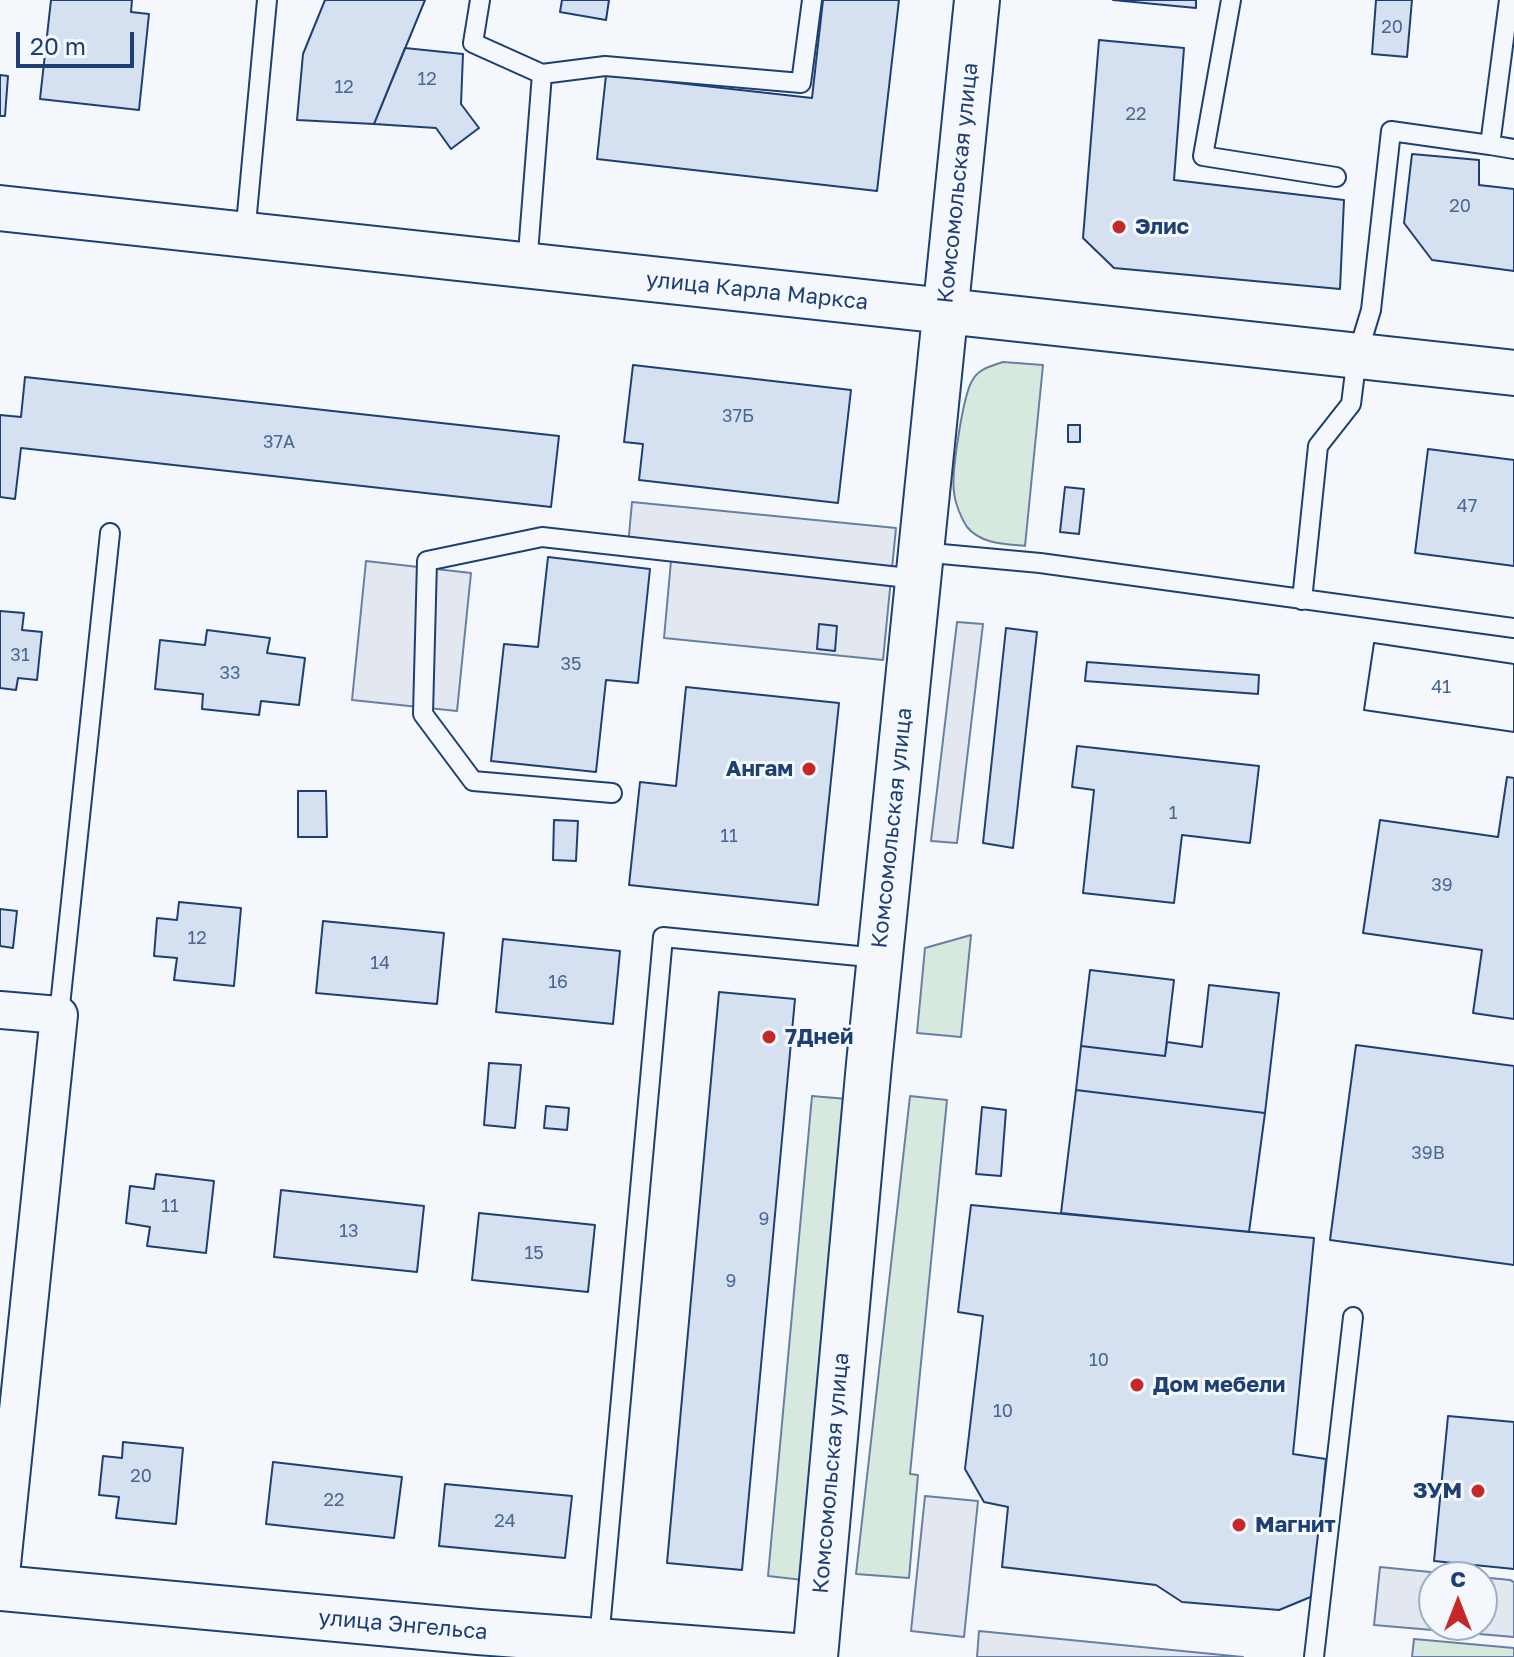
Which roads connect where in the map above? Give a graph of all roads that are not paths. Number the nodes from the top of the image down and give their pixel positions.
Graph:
1 (267, 0) edge
2 (480, 0) edge
3 (812, 0) edge
4 (977, 0) edge
5 (1231, 0) edge
6 (1509, 0) edge
7 (542, 74) junction
8 (1490, 145) junction
9 (1514, 149) edge
10 (1336, 177) dead end
11 (0, 208) edge
12 (245, 235) junction
13 (527, 266) junction
14 (944, 312) junction
15 (1357, 356) junction
16 (1514, 373) edge
17 (110, 533) dead end
18 (919, 566) junction
19 (1302, 600) junction
20 (1514, 628) edge
21 (612, 793) dead end
22 (879, 958) junction
23 (0, 1010) edge
24 (59, 1015) junction
25 (1353, 1317) dead end
26 (0, 1586) edge
27 (599, 1640) junction
28 (807, 1657) edge
29 (815, 1657) edge
30 (1314, 1657) edge

1 - 12 lane
2 - 7 lane
3 - 7 lane
4 - 14 street, Комсомольская улица
5 - 10 lane
6 - 8 lane
7 - 13 lane
8 - 9 lane
8 - 15 lane
11 - 12 street, улица Карла Маркса
12 - 13 street, улица Карла Маркса
13 - 14 street, улица Карла Маркса
14 - 15 street, улица Карла Маркса
14 - 18 street, Комсомольская улица
15 - 16 street, улица Карла Маркса
15 - 19 lane
17 - 24 lane
18 - 19 lane
18 - 21 lane
18 - 22 street, Комсомольская улица
19 - 20 lane
22 - 27 lane
22 - 29 street, Комсомольская улица
23 - 24 street
24 - 26 street
25 - 30 lane
26 - 27 street, улица Энгельса
27 - 28 street, улица Энгельса

